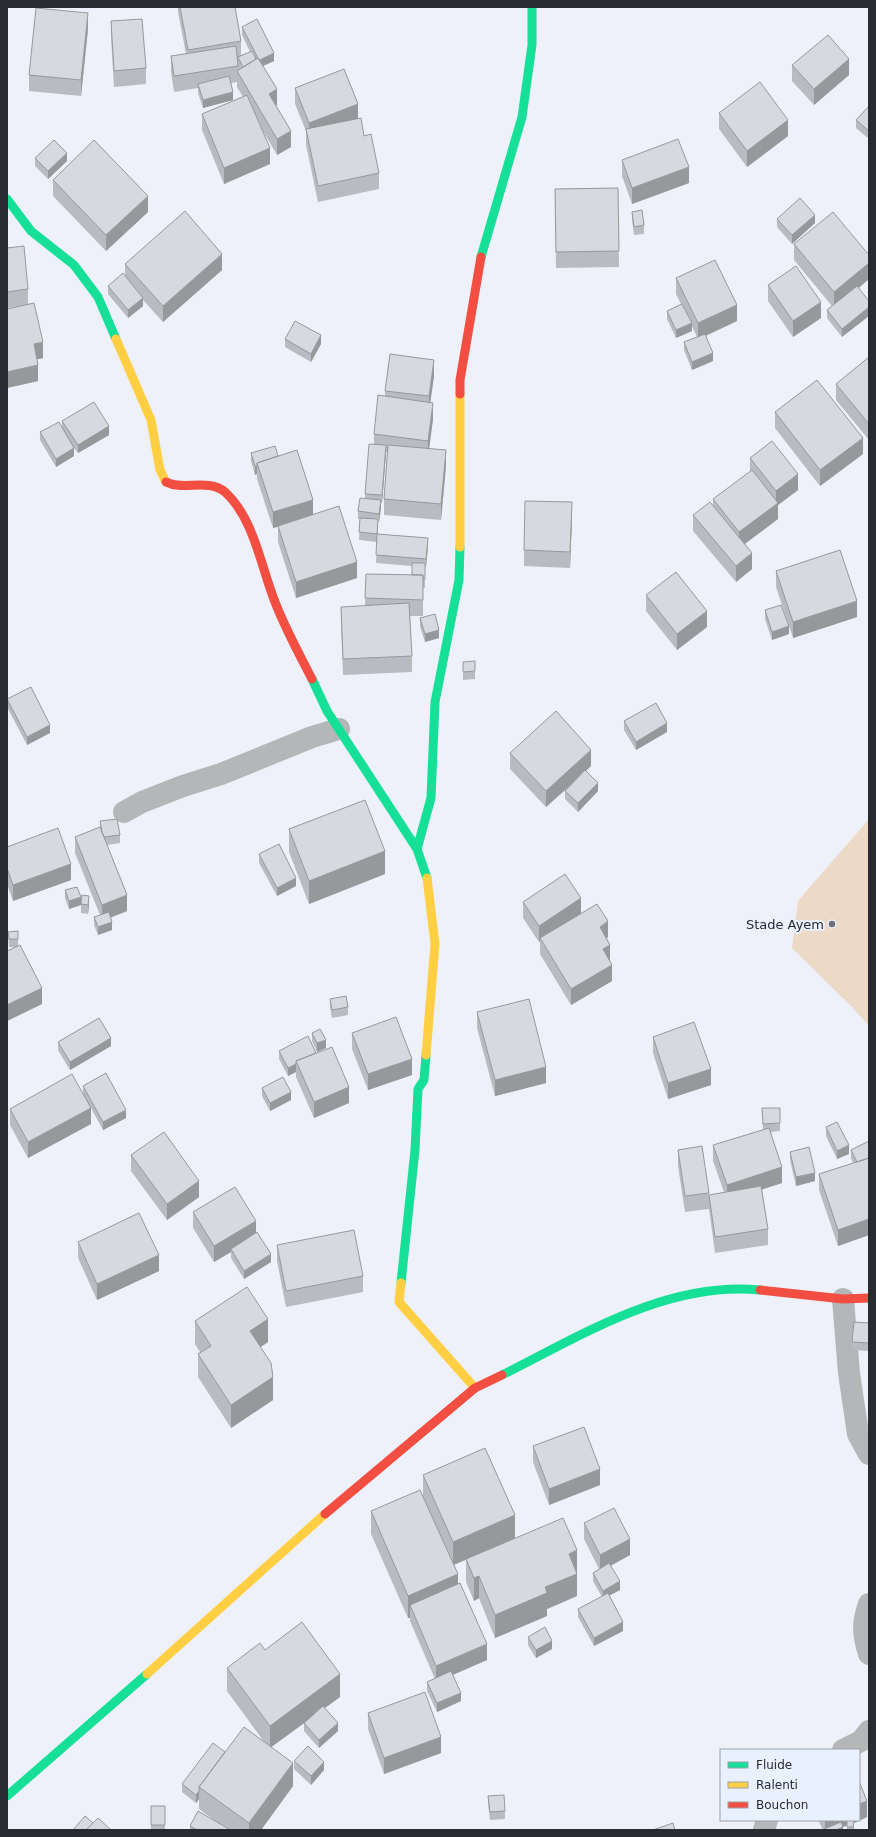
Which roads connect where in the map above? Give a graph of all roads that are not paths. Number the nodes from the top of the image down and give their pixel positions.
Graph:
1 (532, 7) edge
2 (7, 199) edge
3 (339, 729) junction
4 (124, 812) dead end
5 (417, 849) junction
6 (869, 1298) edge
7 (843, 1299) junction
8 (475, 1388) junction
9 (869, 1454) edge
10 (869, 1604) edge
11 (869, 1654) edge
12 (869, 1731) edge
13 (846, 1749) edge
14 (7, 1796) edge

1 - 5 street
2 - 3 street
3 - 4 street
3 - 5 street
5 - 8 street
6 - 7 street
7 - 8 street
7 - 9 street
8 - 14 street
10 - 11 street
12 - 13 street

